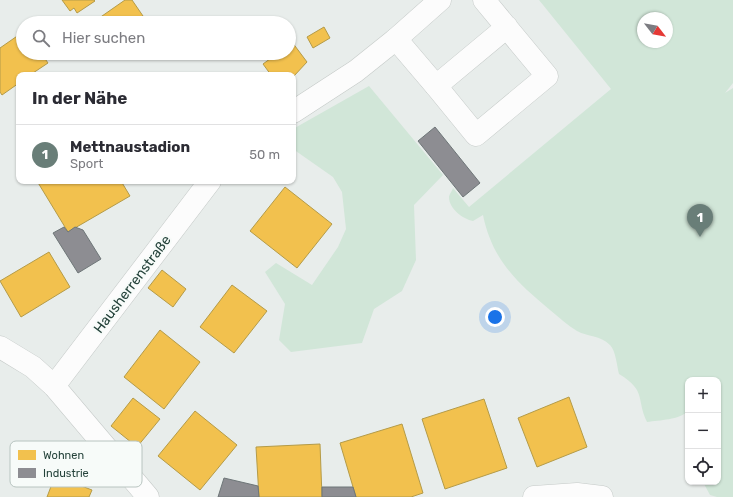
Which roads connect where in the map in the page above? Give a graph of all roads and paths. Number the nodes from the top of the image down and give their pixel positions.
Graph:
1 (440, 0) edge
2 (484, 0) edge
3 (507, 27) junction
4 (396, 39) junction
5 (436, 86) junction
6 (296, 110) edge
7 (208, 184) edge
8 (0, 347) edge
9 (54, 386) junction
10 (101, 441) edge
11 (140, 487) edge
12 (148, 497) edge
13 (534, 497) edge
14 (602, 497) edge

1 - 4 street
2 - 3 street
3 - 5 street
3 - 5 street
4 - 5 street
4 - 6 street
7 - 9 street, Hausherrenstraße
8 - 9 street
9 - 10 street
11 - 12 street
13 - 14 street

